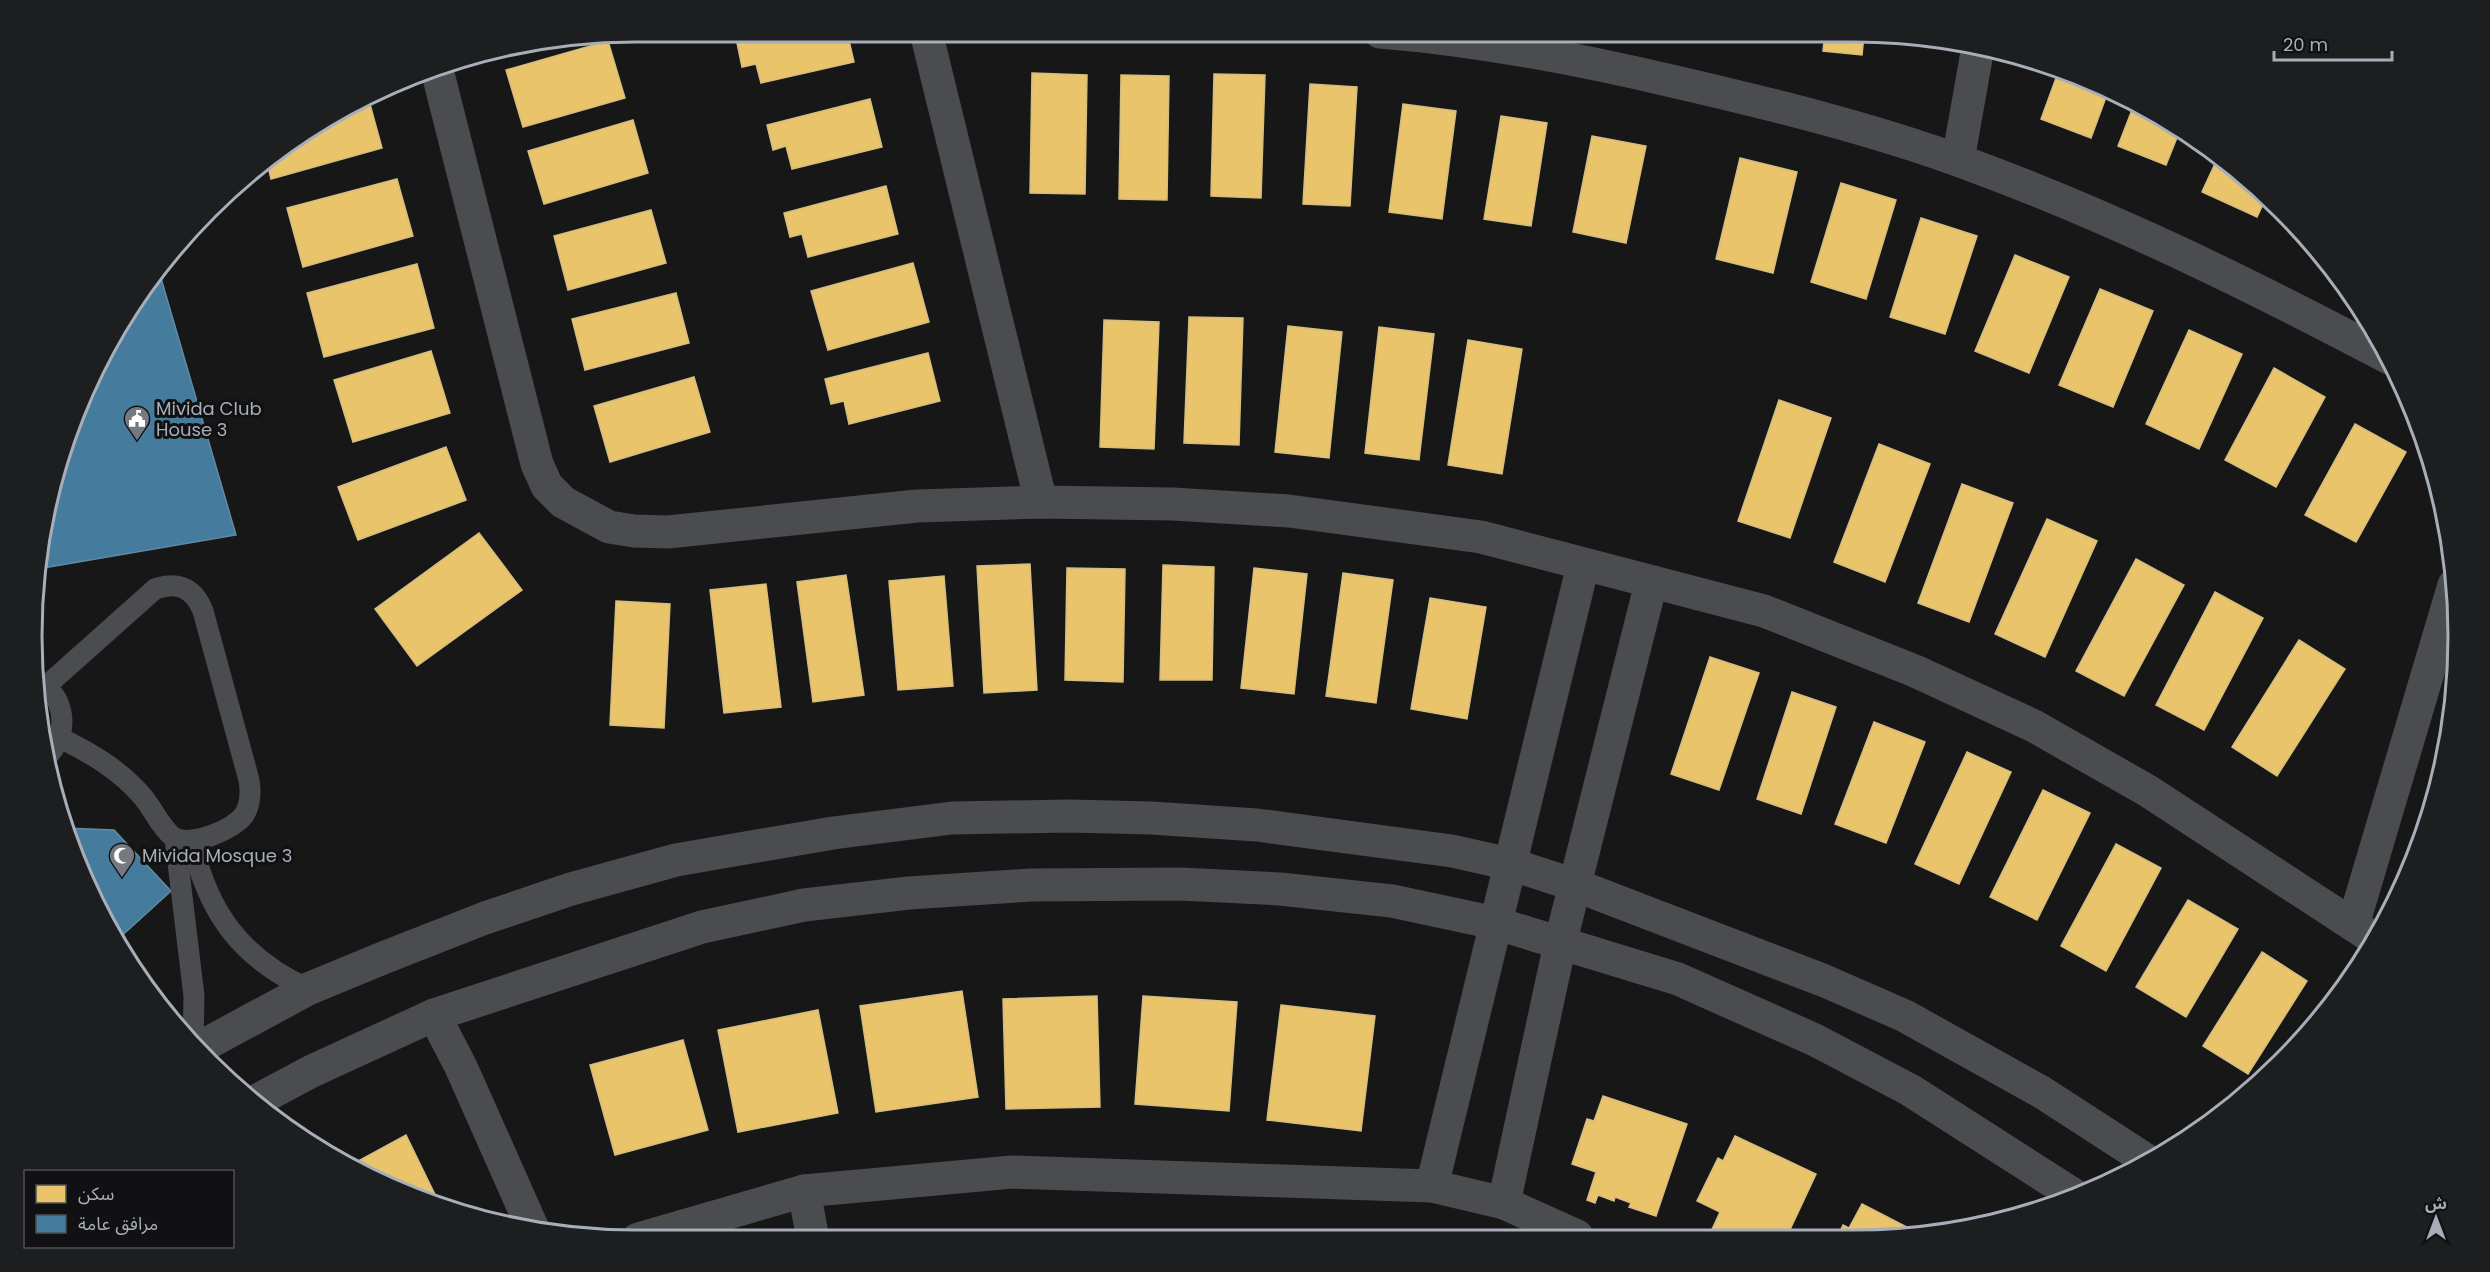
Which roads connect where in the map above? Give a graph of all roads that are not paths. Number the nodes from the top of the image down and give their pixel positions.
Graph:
1 (932, 42) edge
2 (1498, 42) edge
3 (1977, 55) edge
4 (439, 76) edge
5 (1958, 160) junction
6 (2374, 350) edge
7 (1041, 502) junction
8 (1583, 565) junction
9 (1651, 583) junction
10 (2447, 610) edge
11 (44, 681) edge
12 (44, 687) edge
13 (60, 738) junction
14 (52, 748) edge
15 (183, 840) junction
16 (1510, 864) junction
17 (1575, 885) junction
18 (1495, 924) junction
19 (2363, 931) edge
20 (1560, 944) junction
21 (308, 989) junction
22 (434, 1015) junction
23 (193, 1032) edge
24 (205, 1044) edge
25 (262, 1098) edge
26 (2140, 1156) edge
27 (1432, 1186) junction
28 (2066, 1190) edge
29 (804, 1191) junction
30 (1504, 1203) junction
31 (529, 1220) edge
32 (669, 1230) edge
33 (811, 1230) edge
34 (1564, 1230) edge

1 - 7 street
2 - 5 street
3 - 5 street
4 - 7 street
5 - 6 street
7 - 8 street
8 - 9 street
8 - 16 street
9 - 17 street
9 - 19 street
10 - 19 street
11 - 15 lane
12 - 13 lane
13 - 14 lane
13 - 15 lane
15 - 21 lane
15 - 23 lane
16 - 17 street
16 - 18 street
16 - 21 street
17 - 20 street
17 - 26 street
18 - 20 street
18 - 22 street
18 - 27 street
20 - 28 street
20 - 30 street
21 - 24 street
22 - 25 street
22 - 31 street
27 - 29 street
27 - 30 street
29 - 32 street
29 - 33 street
30 - 34 street

